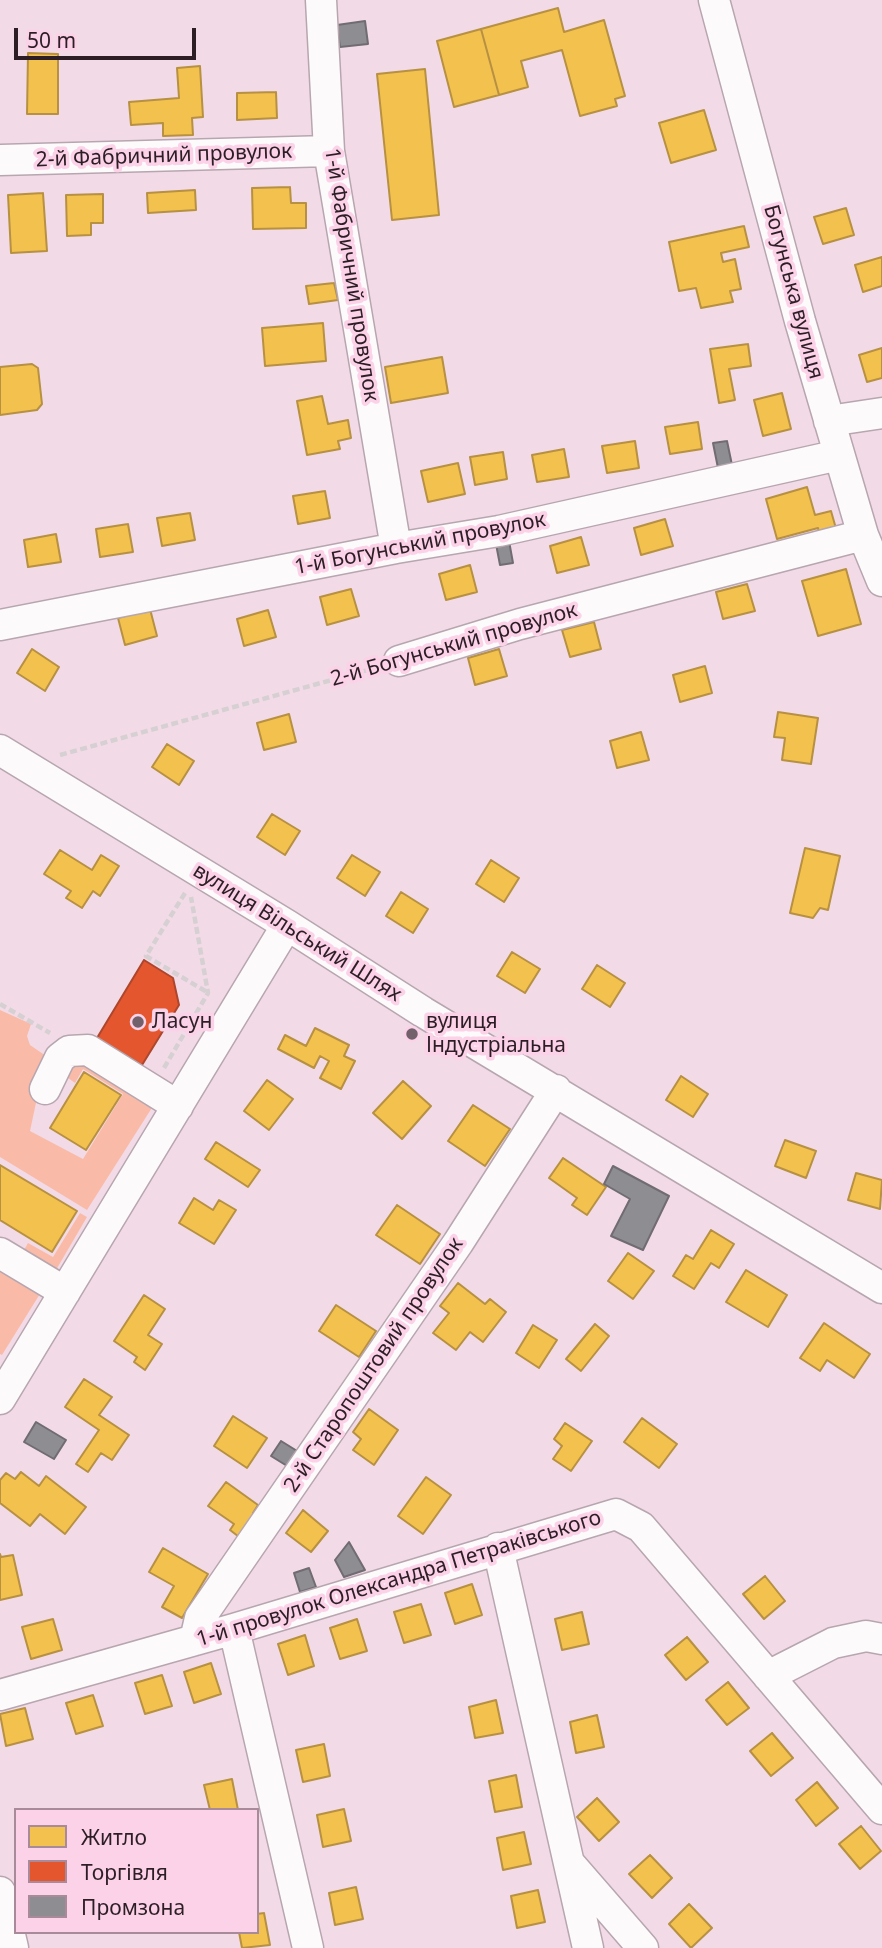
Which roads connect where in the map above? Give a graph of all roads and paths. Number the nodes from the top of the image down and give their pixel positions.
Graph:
1 (321, 0) edge
2 (713, 0) edge
3 (329, 151) junction
4 (0, 160) edge
5 (882, 413) edge
6 (829, 421) junction
7 (839, 455) junction
8 (863, 535) junction
9 (396, 548) junction
10 (882, 581) edge
11 (0, 625) edge
12 (399, 661) joint
13 (0, 750) edge
14 (56, 757) dead end
15 (287, 925) junction
16 (208, 993) junction
17 (0, 1003) edge
18 (78, 1049) junction
19 (44, 1089) dead end
20 (152, 1089) junction
21 (556, 1090) junction
22 (178, 1105) junction
23 (0, 1253) edge
24 (882, 1288) edge
25 (65, 1292) junction
26 (4, 1383) edge
27 (498, 1548) junction
28 (234, 1629) junction
29 (882, 1639) edge
30 (195, 1640) junction
31 (768, 1676) junction
32 (0, 1695) edge
33 (882, 1809) edge
34 (568, 1861) junction
35 (0, 1892) edge
36 (13, 1948) edge
37 (308, 1948) edge
38 (588, 1948) edge
39 (643, 1948) edge

1 - 3 street, 1-й Фабричний провулок
2 - 6 street, Богунська вулиця
3 - 4 street, 2-й Фабричний провулок
3 - 9 street, 1-й Фабричний провулок
5 - 6 street
6 - 7 street, Богунська вулиця
7 - 8 street, Богунська вулиця
7 - 9 street, 1-й Богунський провулок
8 - 10 street, Богунська вулиця
8 - 12 street, 2-й Богунський провулок
9 - 11 street, 1-й Богунський провулок
12 - 14 path, 2-й Богунський провулок
13 - 15 street, вулиця Вільський Шлях
15 - 21 street, вулиця Вільський Шлях
15 - 22 street
16 - 16 path
16 - 20 path
17 - 18 path
18 - 19 street
18 - 20 street
20 - 22 street
21 - 24 street, вулиця Вільський Шлях
21 - 30 street, 2-й Старопоштовий провулок
22 - 25 street
23 - 25 street
25 - 26 street
27 - 28 street, 1-й провулок Олександра Петраківського
27 - 31 street, 1-й провулок Олександра Петраківського
27 - 34 street
28 - 30 street, 1-й провулок Олександра Петраківського
28 - 37 street
29 - 31 street
30 - 32 street, 1-й провулок Олександра Петраківського
31 - 33 street, 1-й провулок Олександра Петраківського
34 - 38 street
34 - 39 street
35 - 36 street

